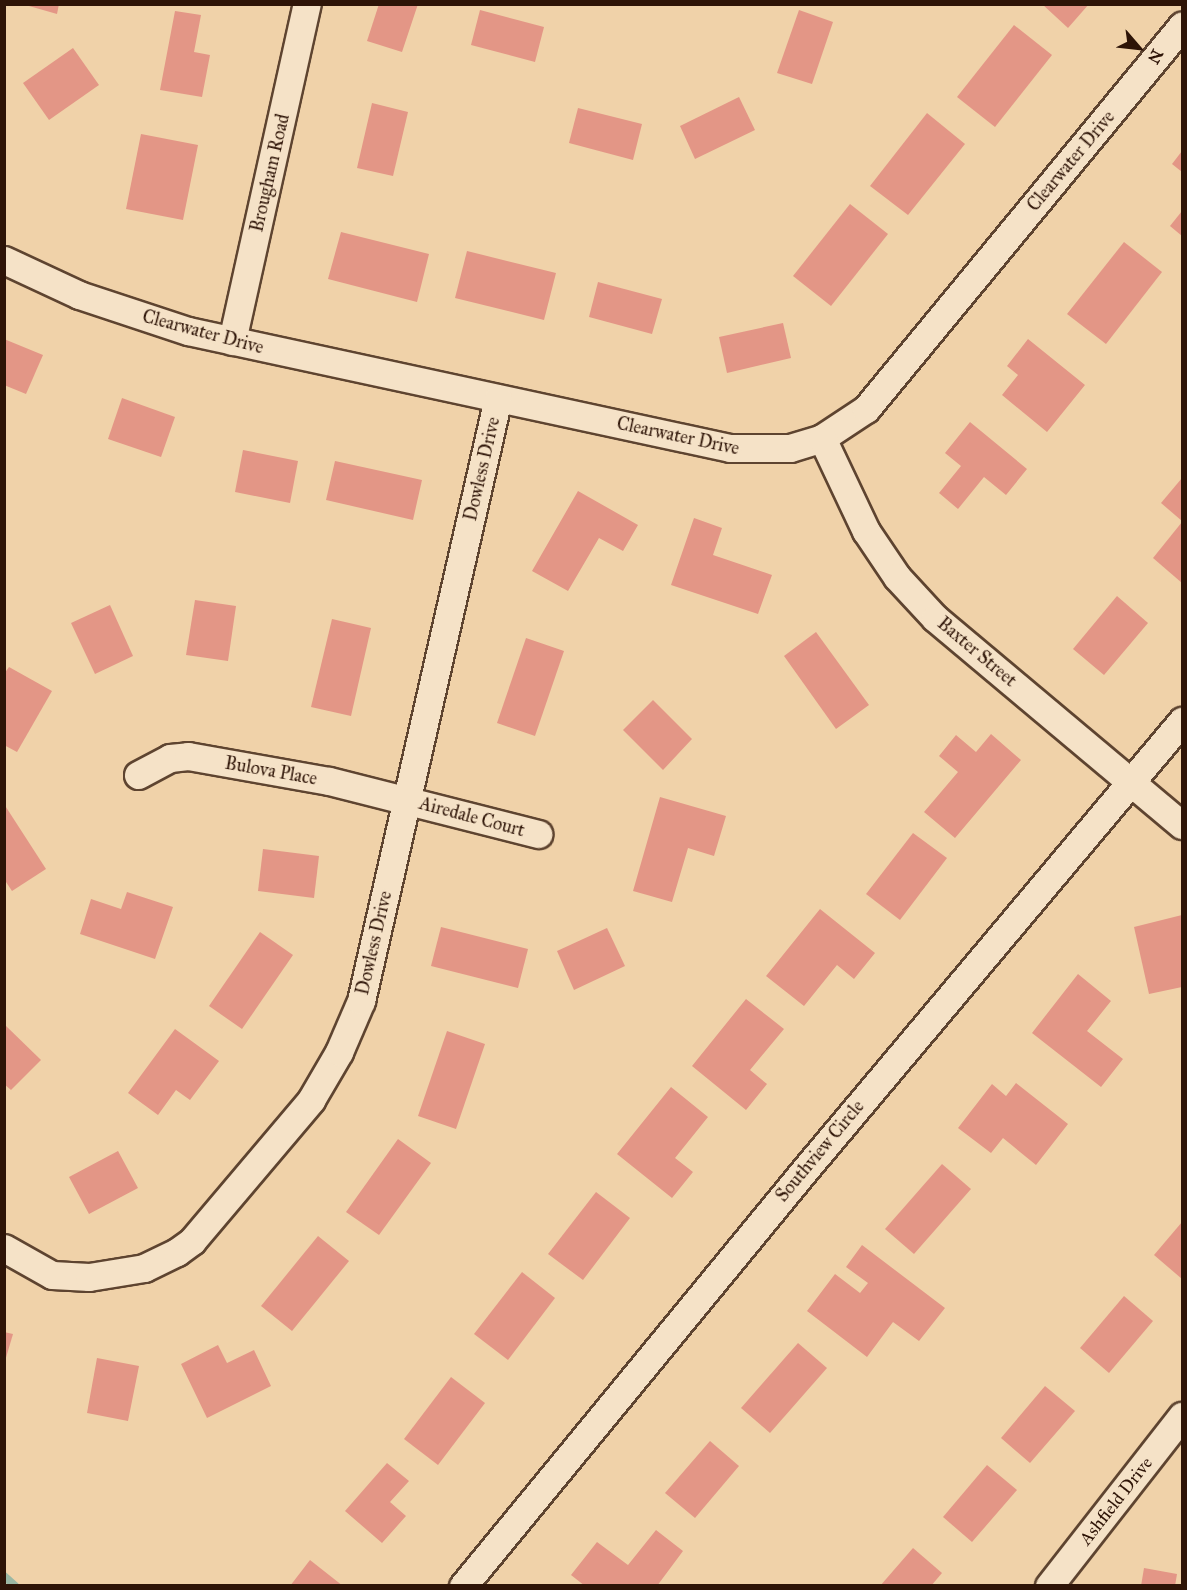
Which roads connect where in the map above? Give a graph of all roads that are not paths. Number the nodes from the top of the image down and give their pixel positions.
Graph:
1 (307, 4) edge
2 (1182, 25) edge
3 (4, 260) edge
4 (232, 341) junction
5 (498, 398) junction
6 (822, 438) junction
7 (1182, 721) edge
8 (138, 775) dead end
9 (1132, 782) junction
10 (407, 800) junction
11 (1182, 825) edge
12 (538, 834) dead end
13 (4, 1248) edge
14 (1182, 1416) edge
15 (463, 1586) edge
16 (1049, 1586) edge

1 - 4 street, Brougham Road
2 - 6 street, Clearwater Drive
3 - 4 street, Clearwater Drive
4 - 5 street, Clearwater Drive
5 - 6 street, Clearwater Drive
5 - 10 street, Dowless Drive
6 - 9 street, Baxter Street
7 - 9 street, Southview Circle
8 - 10 street, Bulova Place
9 - 11 street, Baxter Street
9 - 15 street, Southview Circle
10 - 12 street, Airedale Court
10 - 13 street, Dowless Drive
14 - 16 street, Ashfield Drive

